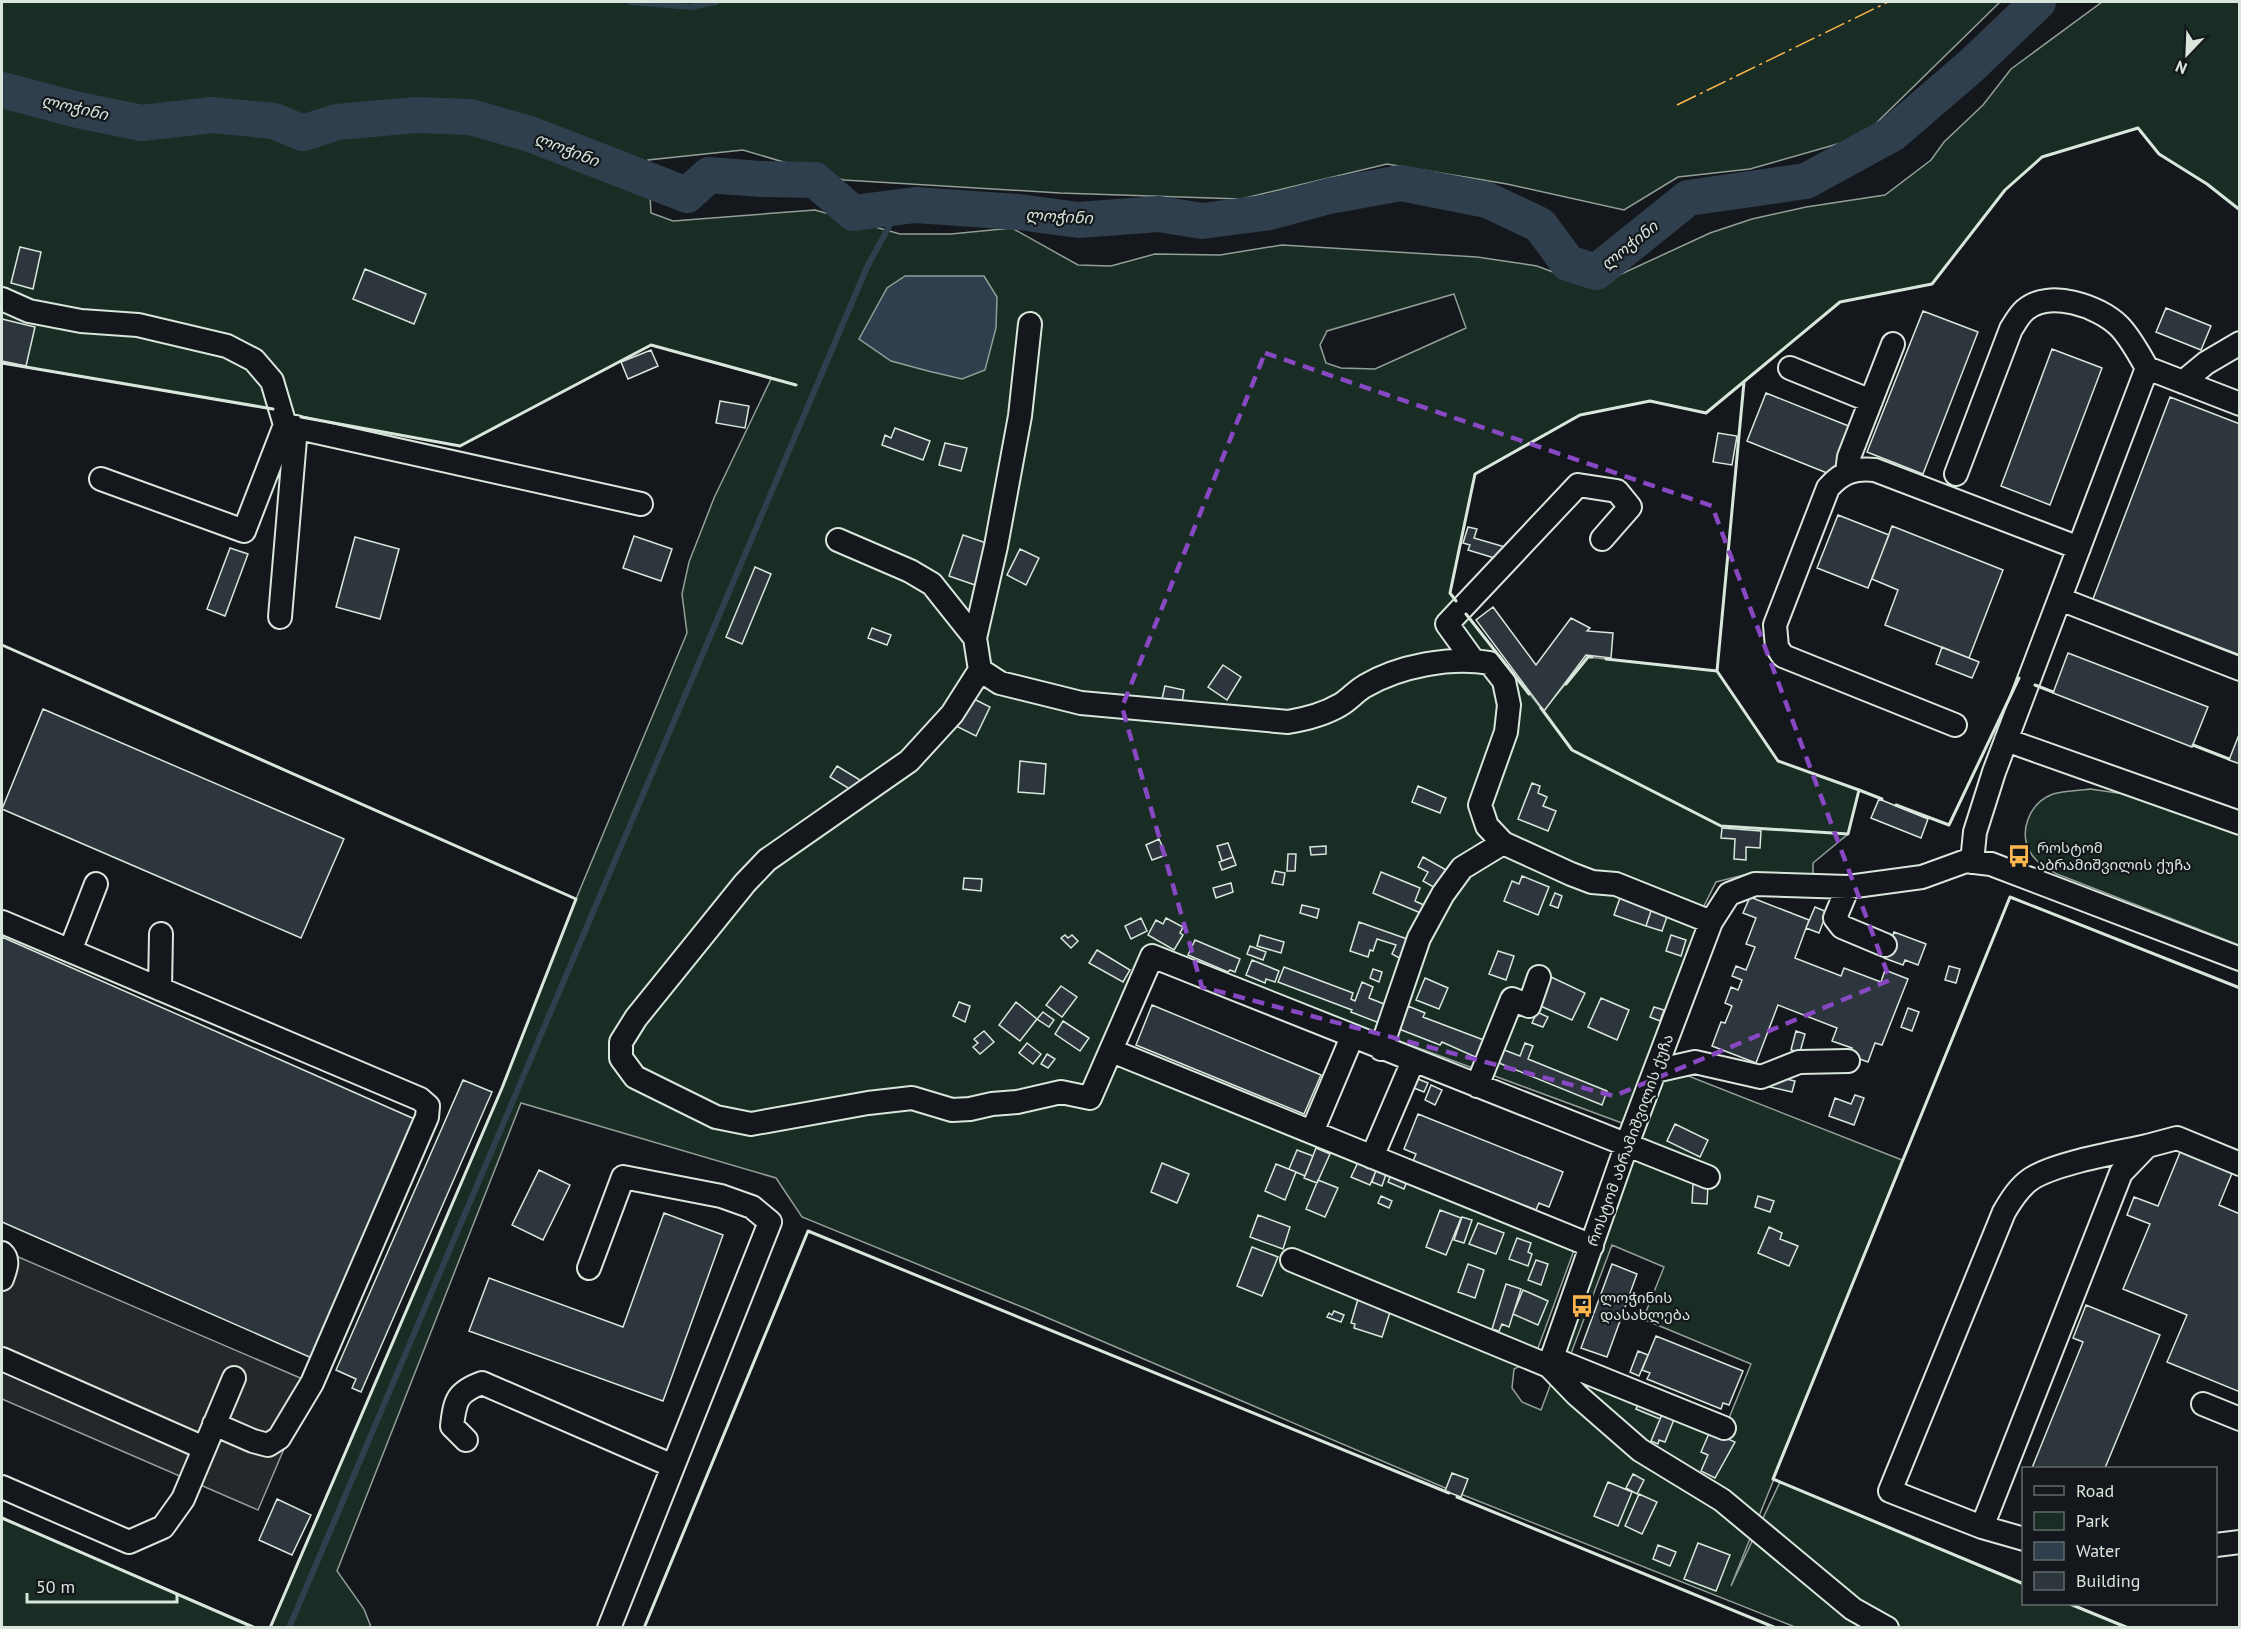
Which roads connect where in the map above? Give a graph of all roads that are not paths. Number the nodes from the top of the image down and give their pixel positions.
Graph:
1 (2, 299) edge
2 (1030, 324) dead end
3 (2240, 343) edge
4 (1893, 344) dead end
5 (1790, 368) dead end
6 (2147, 368) junction
7 (2183, 382) junction
8 (1871, 401) junction
9 (2240, 404) edge
10 (290, 426) junction
11 (1847, 472) junction
12 (1956, 474) dead end
13 (100, 479) dead end
14 (641, 504) dead end
15 (838, 540) dead end
16 (1602, 540) dead end
17 (2079, 548) junction
18 (2060, 599) junction
19 (280, 616) dead end
20 (975, 638) junction
21 (1473, 660) junction
22 (2240, 669) edge
23 (981, 670) junction
24 (1955, 725) dead end
25 (2006, 740) junction
26 (2240, 823) edge
27 (1503, 843) junction
28 (1972, 862) junction
29 (96, 884) dead end
30 (1848, 887) junction
31 (2, 922) edge
32 (1711, 922) junction
33 (161, 934) dead end
34 (1885, 945) dead end
35 (70, 951) junction
36 (2240, 959) edge
37 (1539, 977) dead end
38 (160, 989) junction
39 (1352, 1037) junction
40 (1381, 1049) junction
41 (1112, 1051) junction
42 (1413, 1061) junction
43 (1848, 1061) dead end
44 (1655, 1071) junction
45 (1477, 1086) junction
46 (1312, 1132) junction
47 (1627, 1144) junction
48 (2147, 1146) junction
49 (1372, 1156) junction
50 (2240, 1164) edge
51 (1708, 1177) dead end
52 (1592, 1246) junction
53 (2, 1252) edge
54 (1292, 1260) dead end
55 (589, 1268) dead end
56 (2, 1279) edge
57 (2, 1359) edge
58 (1550, 1362) junction
59 (234, 1378) dead end
60 (2203, 1404) dead end
61 (2240, 1419) edge
62 (214, 1424) junction
63 (1724, 1428) dead end
64 (466, 1440) dead end
65 (204, 1448) junction
66 (673, 1466) junction
67 (2, 1487) edge
68 (1982, 1527) junction
69 (2022, 1538) edge
70 (2240, 1542) edge
71 (2217, 1545) edge
72 (609, 1628) edge
73 (1887, 1628) edge

1 - 10 street
2 - 20 street
3 - 7 street
4 - 8 street
5 - 8 street
6 - 7 street
6 - 12 street
6 - 17 street
7 - 9 street
8 - 11 street
10 - 13 street
10 - 14 street
10 - 19 street
11 - 17 street
11 - 24 street
15 - 20 street
16 - 21 street
17 - 18 street
18 - 22 street
18 - 25 street
20 - 23 street
21 - 23 street
21 - 27 street
23 - 41 street
25 - 26 street
25 - 28 street
27 - 32 street
27 - 40 street
28 - 30 street, როსტომ აბრამიშვილის ქუჩა
28 - 36 street
29 - 35 street
30 - 32 street, როსტომ აბრამიშვილის ქუჩა
30 - 34 street
31 - 35 street
32 - 44 street, როსტომ აბრამიშვილის ქუჩა
33 - 38 street
35 - 38 street
37 - 45 street
38 - 62 street
39 - 40 street
39 - 41 street
39 - 46 street
40 - 42 street
41 - 46 street
42 - 45 street
42 - 49 street
43 - 44 street
44 - 47 street, როსტომ აბრამიშვილის ქუჩა
45 - 47 street
46 - 49 street
47 - 51 street
47 - 52 street, როსტომ აბრამიშვილის ქუჩა
48 - 50 street
48 - 68 street
48 - 68 street
49 - 52 street
52 - 58 street, როსტომ აბრამიშვილის ქუჩა
53 - 56 street
54 - 58 street
55 - 66 street
57 - 65 street
58 - 63 street
58 - 73 street
59 - 62 street
60 - 61 street
62 - 65 street
64 - 66 street
65 - 67 street
66 - 72 street
68 - 69 street
70 - 71 street

